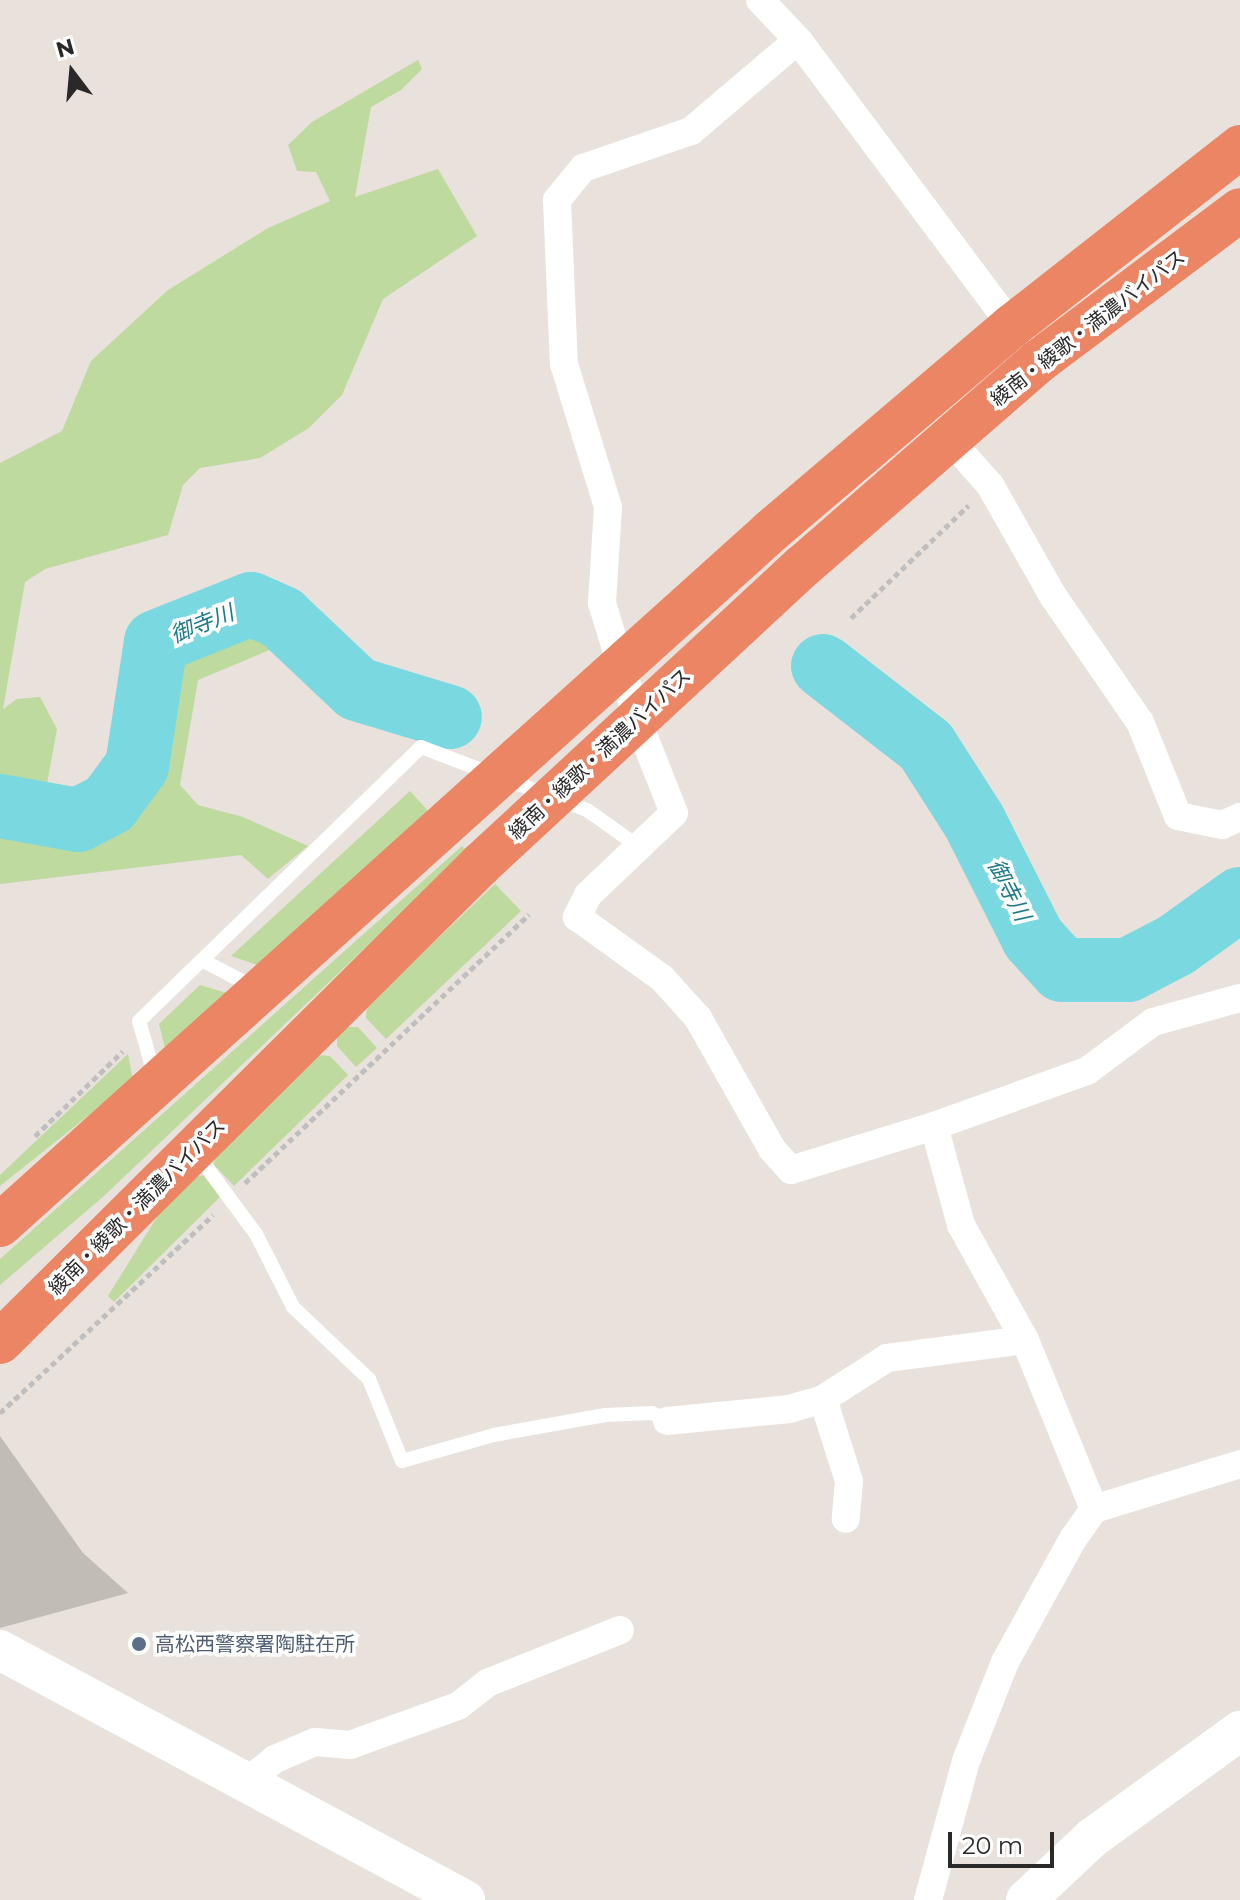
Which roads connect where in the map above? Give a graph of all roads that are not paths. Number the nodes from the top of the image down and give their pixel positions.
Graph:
1 (760, 0) edge
2 (798, 40) junction
3 (1240, 147) edge
4 (1240, 210) edge
5 (1012, 326) junction
6 (1039, 361) junction
7 (949, 439) junction
8 (1240, 817) edge
9 (639, 847) junction
10 (202, 960) junction
11 (263, 991) junction
12 (1240, 998) edge
13 (158, 1085) junction
14 (934, 1126) junction
15 (194, 1150) junction
16 (0, 1225) edge
17 (1025, 1340) junction
18 (0, 1342) edge
19 (823, 1399) junction
20 (667, 1421) joint
21 (1240, 1464) edge
22 (1094, 1509) junction
23 (846, 1519) dead end
24 (620, 1630) dead end
25 (0, 1650) edge
26 (1240, 1731) edge
27 (244, 1784) junction
28 (465, 1900) edge
29 (928, 1900) edge
30 (1026, 1900) edge

1 - 2 street
2 - 5 street
2 - 9 street
3 - 5 highway
4 - 6 highway, 綾南・綾歌・満濃バイパス
5 - 6 street
5 - 11 highway
6 - 7 highway, 綾南・綾歌・満濃バイパス
7 - 8 street
7 - 15 highway, 綾南・綾歌・満濃バイパス
9 - 10 lane
9 - 14 street
10 - 11 lane
10 - 13 lane
11 - 13 highway
12 - 14 street
13 - 16 highway
14 - 17 street
15 - 18 highway, 綾南・綾歌・満濃バイパス
15 - 20 lane
17 - 19 street
17 - 22 street
19 - 20 street
19 - 23 street
21 - 22 street
22 - 29 street
24 - 27 street
25 - 27 street
26 - 30 street
27 - 28 street

